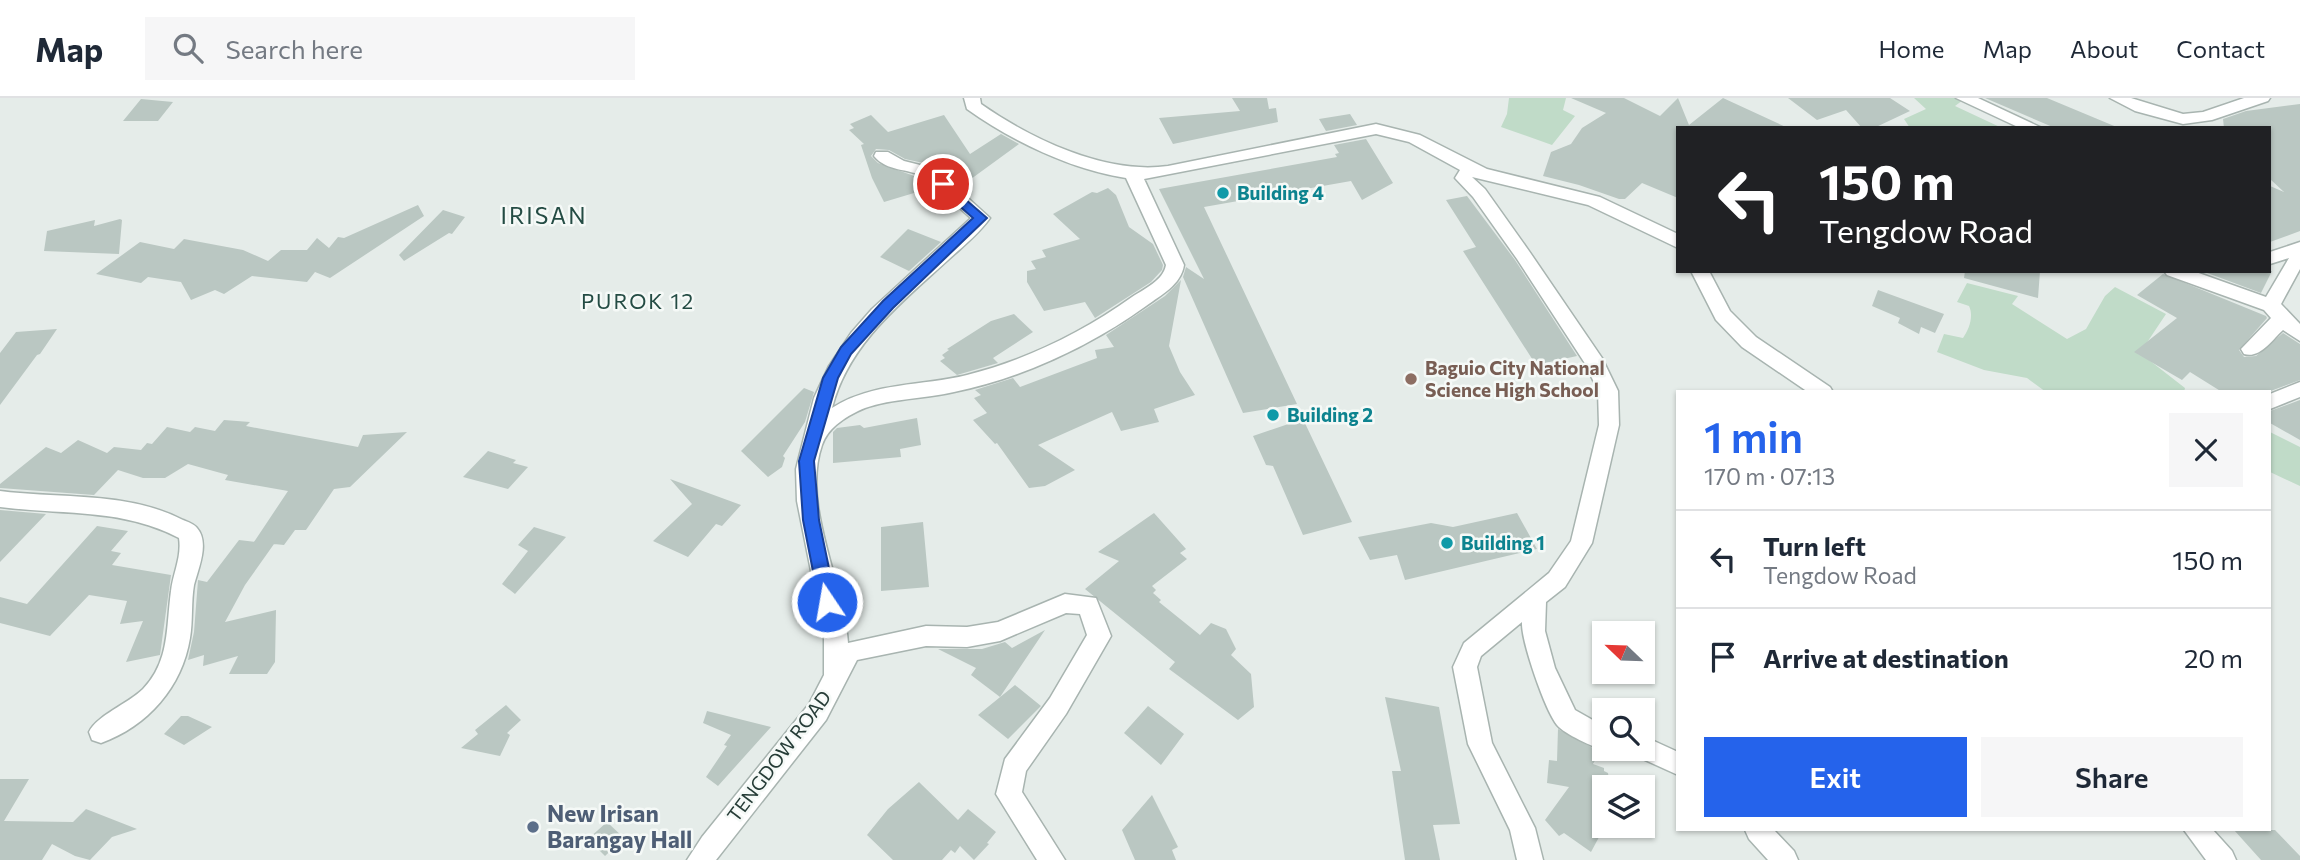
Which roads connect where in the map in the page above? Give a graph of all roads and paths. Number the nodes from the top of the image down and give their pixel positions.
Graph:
1 (972, 98) edge
2 (1964, 98) edge
3 (2118, 98) edge
4 (2262, 98) edge
5 (2183, 119) junction
6 (2029, 126) edge
7 (2171, 126) edge
8 (881, 156) dead end
9 (1469, 168) junction
10 (1133, 174) junction
11 (1676, 241) edge
12 (2300, 248) edge
13 (2300, 256) edge
14 (2271, 258) edge
15 (1701, 273) edge
16 (2178, 273) edge
17 (2277, 312) junction
18 (2300, 334) edge
19 (2251, 349) dead end
20 (2300, 389) edge
21 (1820, 390) edge
22 (2271, 402) edge
23 (814, 438) junction
24 (0, 499) edge
25 (1535, 600) junction
26 (836, 673) junction
27 (101, 732) dead end
28 (1592, 733) edge
29 (1655, 753) edge
30 (1676, 764) edge
31 (1759, 831) edge
32 (2198, 831) edge
33 (700, 860) edge
34 (1052, 860) edge
35 (1530, 860) edge
36 (1785, 860) edge
37 (2223, 860) edge

1 - 10 street
2 - 6 street
3 - 5 street
4 - 5 street
5 - 7 street
8 - 23 street, TENGDOW ROAD
9 - 10 street
9 - 11 street
9 - 25 street
10 - 23 street
12 - 14 street
13 - 17 street
15 - 21 street
16 - 17 street
17 - 18 street
17 - 19 street
20 - 22 street
23 - 26 street, TENGDOW ROAD
24 - 27 street
25 - 28 street
25 - 35 street
26 - 33 street, TENGDOW ROAD
26 - 34 street
29 - 30 street
31 - 36 street
32 - 37 street

